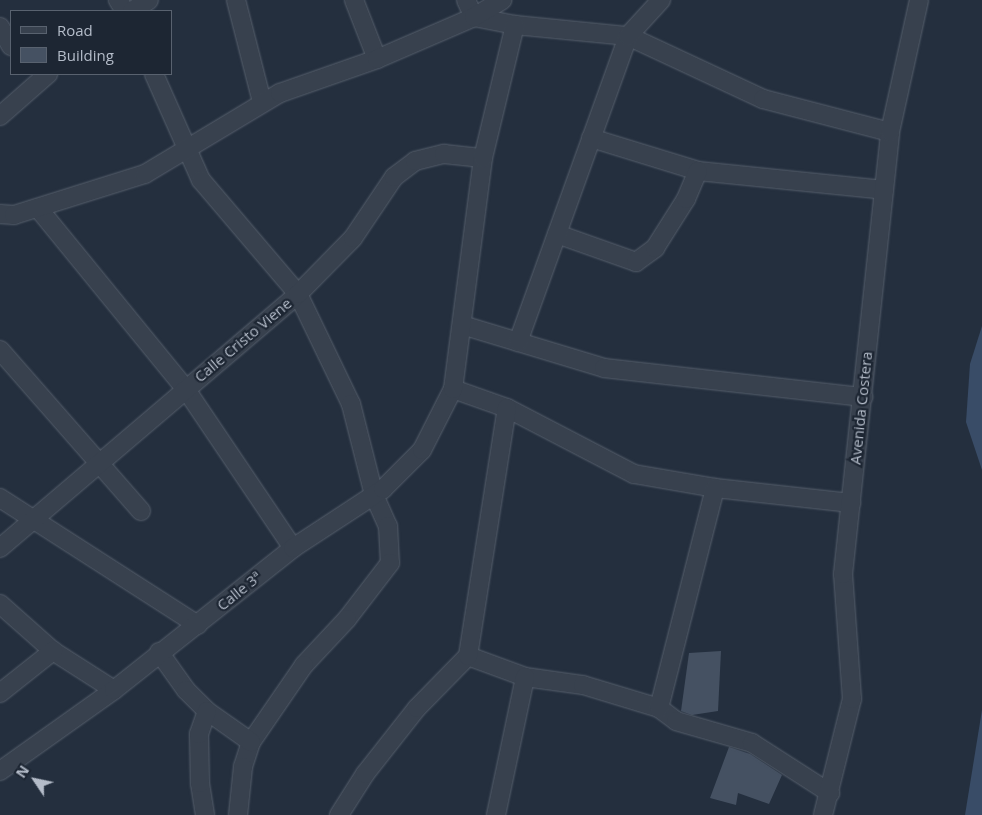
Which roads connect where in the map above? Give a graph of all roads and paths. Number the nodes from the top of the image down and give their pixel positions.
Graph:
1 (149, 0) edge
2 (236, 0) edge
3 (354, 0) edge
4 (466, 0) edge
5 (502, 0) edge
6 (661, 0) edge
7 (920, 0) edge
8 (134, 10) edge
9 (474, 17) junction
10 (515, 25) junction
11 (0, 27) edge
12 (628, 36) junction
13 (10, 44) edge
14 (377, 59) junction
15 (154, 75) edge
16 (37, 77) edge
17 (262, 102) junction
18 (0, 116) edge
19 (890, 132) junction
20 (591, 138) junction
21 (189, 148) junction
22 (483, 158) junction
23 (698, 171) junction
24 (884, 190) junction
25 (38, 208) junction
26 (0, 214) edge
27 (557, 234) junction
28 (298, 294) junction
29 (462, 325) junction
30 (518, 342) junction
31 (0, 350) edge
32 (185, 388) junction
33 (453, 389) junction
34 (863, 397) junction
35 (507, 408) junction
36 (98, 463) junction
37 (715, 488) junction
38 (374, 495) junction
39 (0, 498) edge
40 (851, 503) junction
41 (141, 511) dead end
42 (30, 520) junction
43 (0, 548) edge
44 (293, 548) junction
45 (0, 604) edge
46 (198, 625) junction
47 (53, 651) junction
48 (159, 652) junction
49 (468, 656) junction
50 (525, 677) junction
51 (114, 690) junction
52 (0, 693) edge
53 (659, 708) junction
54 (207, 711) junction
55 (251, 742) junction
56 (0, 772) edge
57 (830, 793) junction
58 (205, 815) edge
59 (238, 815) edge
60 (338, 815) edge
61 (496, 815) edge
62 (823, 815) edge

1 - 8 street
2 - 17 street
3 - 14 street
4 - 9 street
5 - 9 street
6 - 12 street
7 - 19 street, Avenida Costera
9 - 10 street
9 - 14 street
10 - 12 street
10 - 22 street, Calle 3ª
11 - 13 street
12 - 19 street
12 - 20 street
14 - 17 street
15 - 21 street
16 - 18 street
17 - 21 street
19 - 24 street, Avenida Costera
20 - 23 street
20 - 27 street
21 - 25 street
21 - 28 street
22 - 28 street, Calle Cristo Viene
22 - 29 street, Calle 3ª
23 - 24 street
23 - 27 street
24 - 34 street, Avenida Costera
25 - 26 street
25 - 32 street
27 - 30 street
28 - 32 street, Calle Cristo Viene
28 - 38 street
29 - 30 street
29 - 33 street, Calle 3ª
30 - 34 street
31 - 36 street
32 - 36 street, Calle Cristo Viene
32 - 44 street
33 - 35 street
33 - 38 street, Calle 3ª
34 - 40 street, Avenida Costera
35 - 37 street
35 - 49 street
36 - 41 street
36 - 42 street, Calle Cristo Viene
37 - 40 street
37 - 53 street
38 - 44 street, Calle 3ª
38 - 55 street
39 - 42 street
40 - 57 street, Avenida Costera
42 - 43 street, Calle Cristo Viene
42 - 46 street
44 - 46 street, Calle 3ª
45 - 47 street
46 - 48 street, Calle 3ª
47 - 51 street
47 - 52 street
48 - 51 street, Calle 3ª
48 - 54 street
49 - 50 street
49 - 60 street
50 - 53 street
50 - 61 street
51 - 56 street, Calle 3ª
53 - 57 street
54 - 55 street
54 - 58 street
55 - 59 street
57 - 62 street, Avenida Costera

